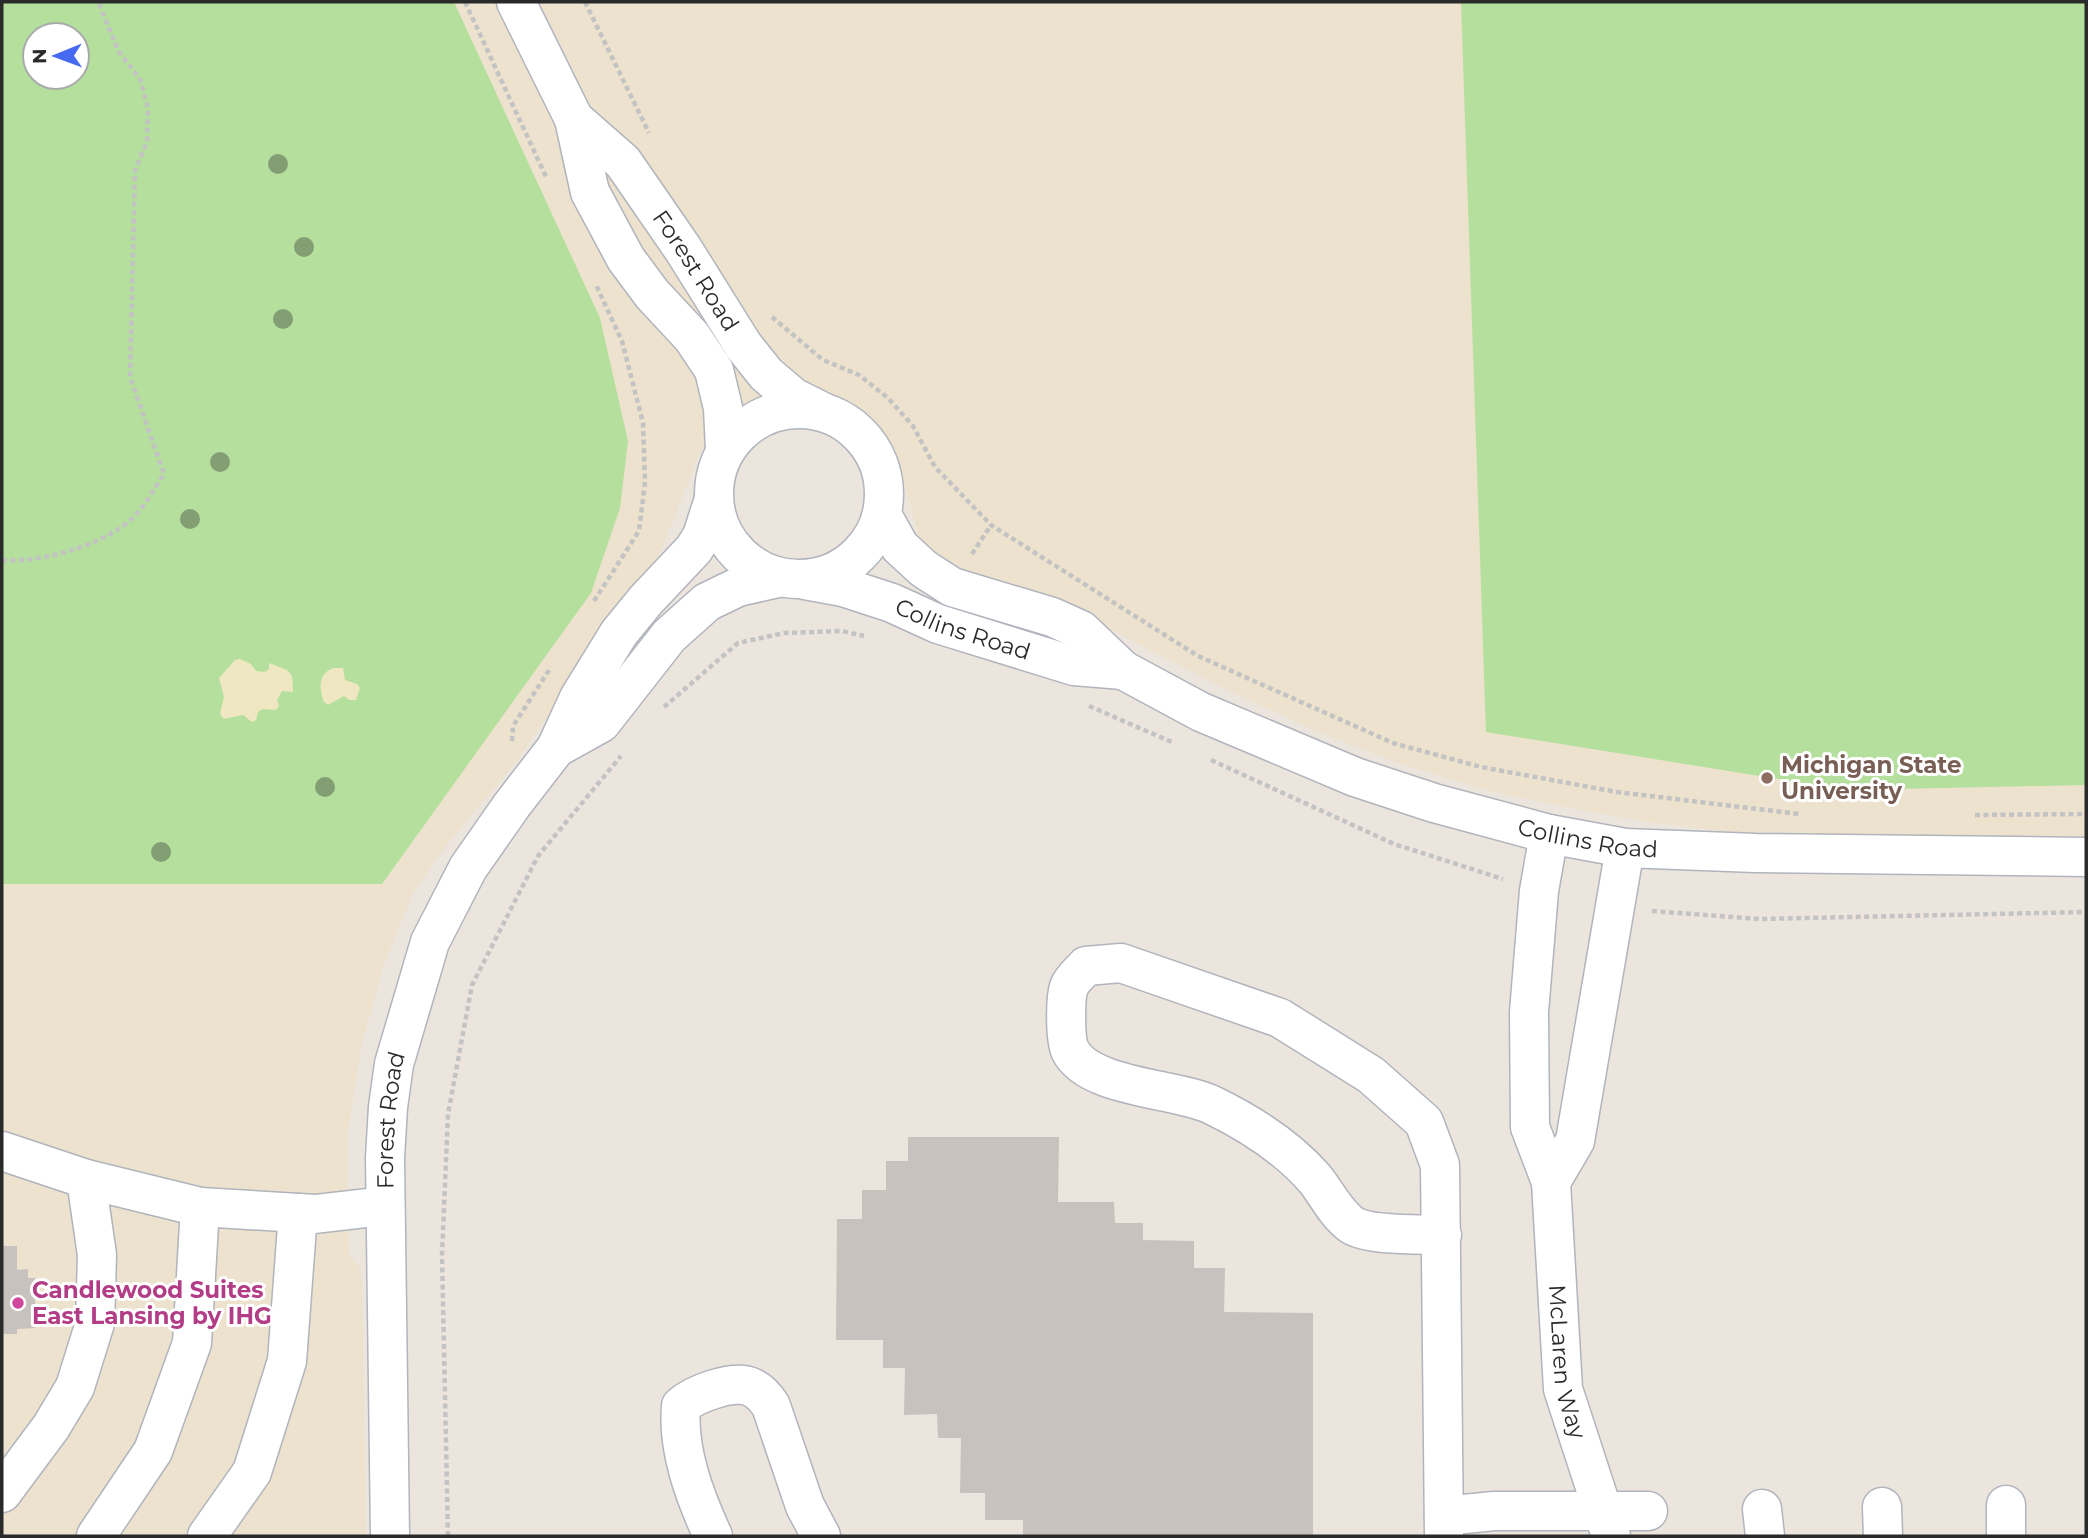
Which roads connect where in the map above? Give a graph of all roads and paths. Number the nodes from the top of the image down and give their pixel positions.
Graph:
1 (98, 2) edge
2 (465, 2) edge
3 (516, 2) edge
4 (585, 2) edge
5 (574, 119) junction
6 (650, 136) dead end
7 (552, 190) dead end
8 (593, 278) dead end
9 (771, 316) dead end
10 (824, 412) junction
11 (725, 450) junction
12 (713, 502) junction
13 (882, 515) junction
14 (991, 525) junction
15 (981, 541) dead end
16 (2, 560) edge
17 (791, 579) junction
18 (587, 611) dead end
19 (868, 637) dead end
20 (557, 657) dead end
21 (1123, 670) junction
22 (1080, 703) dead end
23 (656, 714) dead end
24 (1182, 747) dead end
25 (556, 748) junction
26 (622, 755) dead end
27 (1207, 758) dead end
28 (512, 805) junction
29 (1804, 814) dead end
30 (2086, 814) edge
31 (1965, 816) dead end
32 (1549, 834) junction
33 (1625, 848) junction
34 (2086, 857) edge
35 (1539, 891) junction
36 (1615, 904) junction
37 (2086, 912) edge
38 (2, 1151) edge
39 (86, 1179) junction
40 (1551, 1182) junction
41 (384, 1206) junction
42 (200, 1207) junction
43 (298, 1213) junction
44 (1442, 1235) junction
45 (2, 1493) edge
46 (1648, 1511) dead end
47 (1606, 1524) edge
48 (1444, 1526) edge
49 (96, 1536) edge
50 (207, 1536) edge
51 (390, 1536) edge
52 (448, 1536) edge
53 (713, 1536) edge
54 (821, 1536) edge

1 - 16 path
2 - 7 path
3 - 5 street, Forest Road
4 - 6 path
5 - 10 street, Forest Road
5 - 11 street, Forest Road
8 - 18 path
9 - 14 path
10 - 11 street
10 - 13 street
11 - 12 street
12 - 17 street
12 - 25 street, Forest Road
13 - 17 street
13 - 21 street, Collins Road
14 - 15 path
14 - 29 path
17 - 21 street, Collins Road
17 - 25 street, Forest Road
19 - 23 path
20 - 28 path
21 - 32 street, Collins Road
22 - 24 path
25 - 28 street, Forest Road
26 - 52 path
27 - 35 path
28 - 41 street, Forest Road
30 - 31 path
32 - 33 street, Collins Road
32 - 35 street, McLaren Way
33 - 34 street, Collins Road
33 - 36 street
35 - 40 street, McLaren Way
36 - 37 path
36 - 40 street
38 - 39 street
39 - 42 street
39 - 45 street
40 - 47 street, McLaren Way
41 - 43 street
41 - 51 street, Forest Road
42 - 43 street
42 - 49 street
43 - 50 street
44 - 44 street
44 - 48 street
46 - 47 street
47 - 48 street
53 - 54 street

